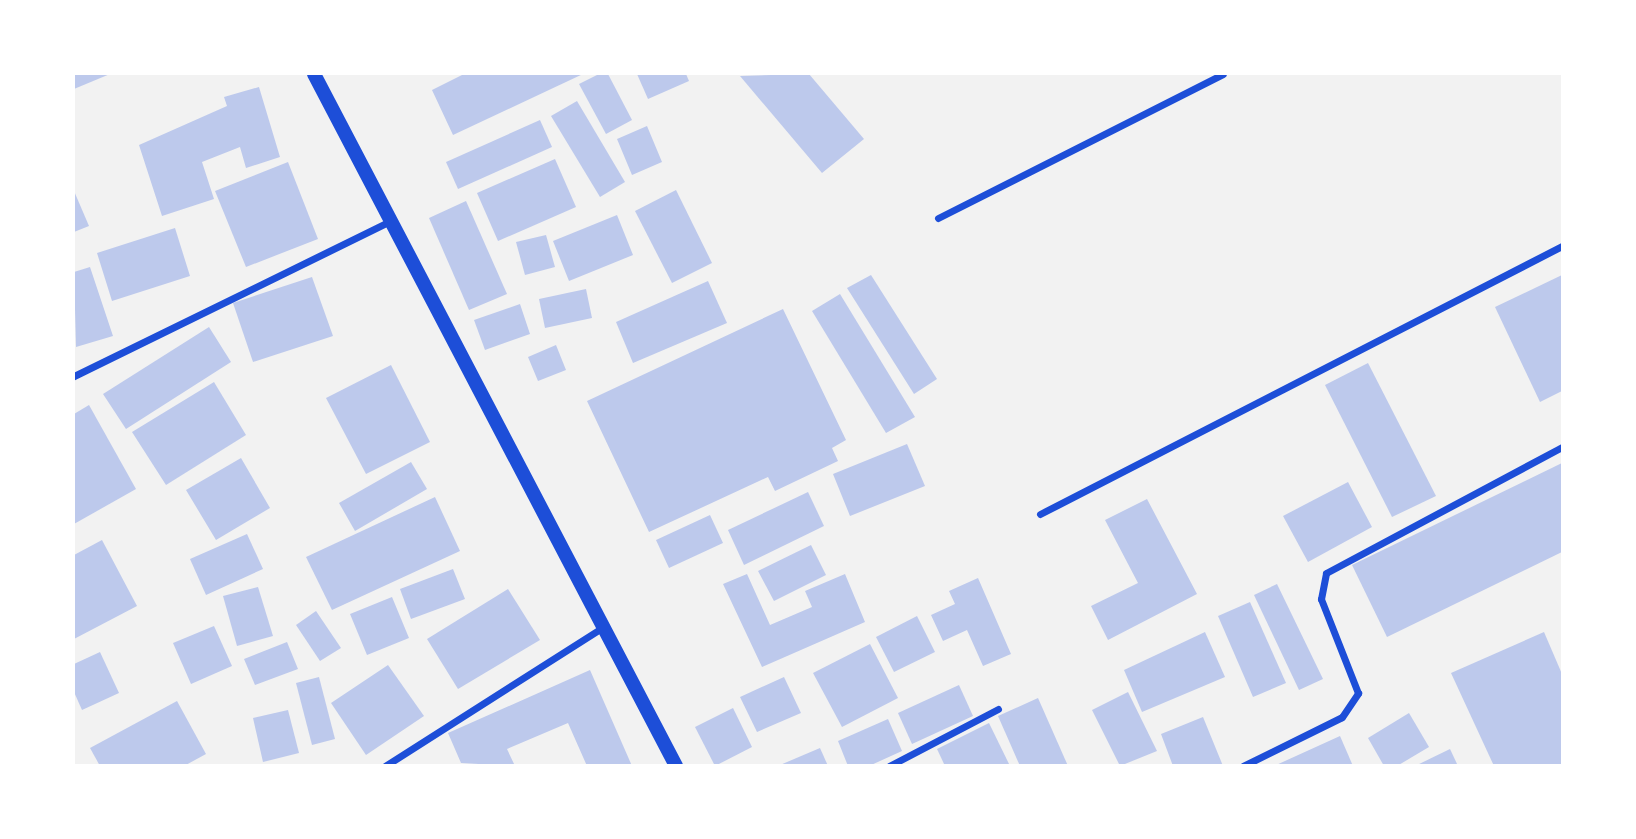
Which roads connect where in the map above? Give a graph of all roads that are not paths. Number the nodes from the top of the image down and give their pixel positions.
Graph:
1 (314, 74) edge
2 (1223, 74) edge
3 (938, 218) dead end
4 (392, 220) junction
5 (1563, 246) edge
6 (74, 376) edge
7 (1563, 447) edge
8 (1040, 514) dead end
9 (605, 626) junction
10 (998, 709) dead end
11 (385, 765) edge
12 (675, 765) edge
13 (889, 765) edge
14 (1243, 765) edge

1 - 4 main road
2 - 3 street
4 - 6 street
4 - 9 main road
5 - 8 street
7 - 14 street
9 - 11 street
9 - 12 main road
10 - 13 street

